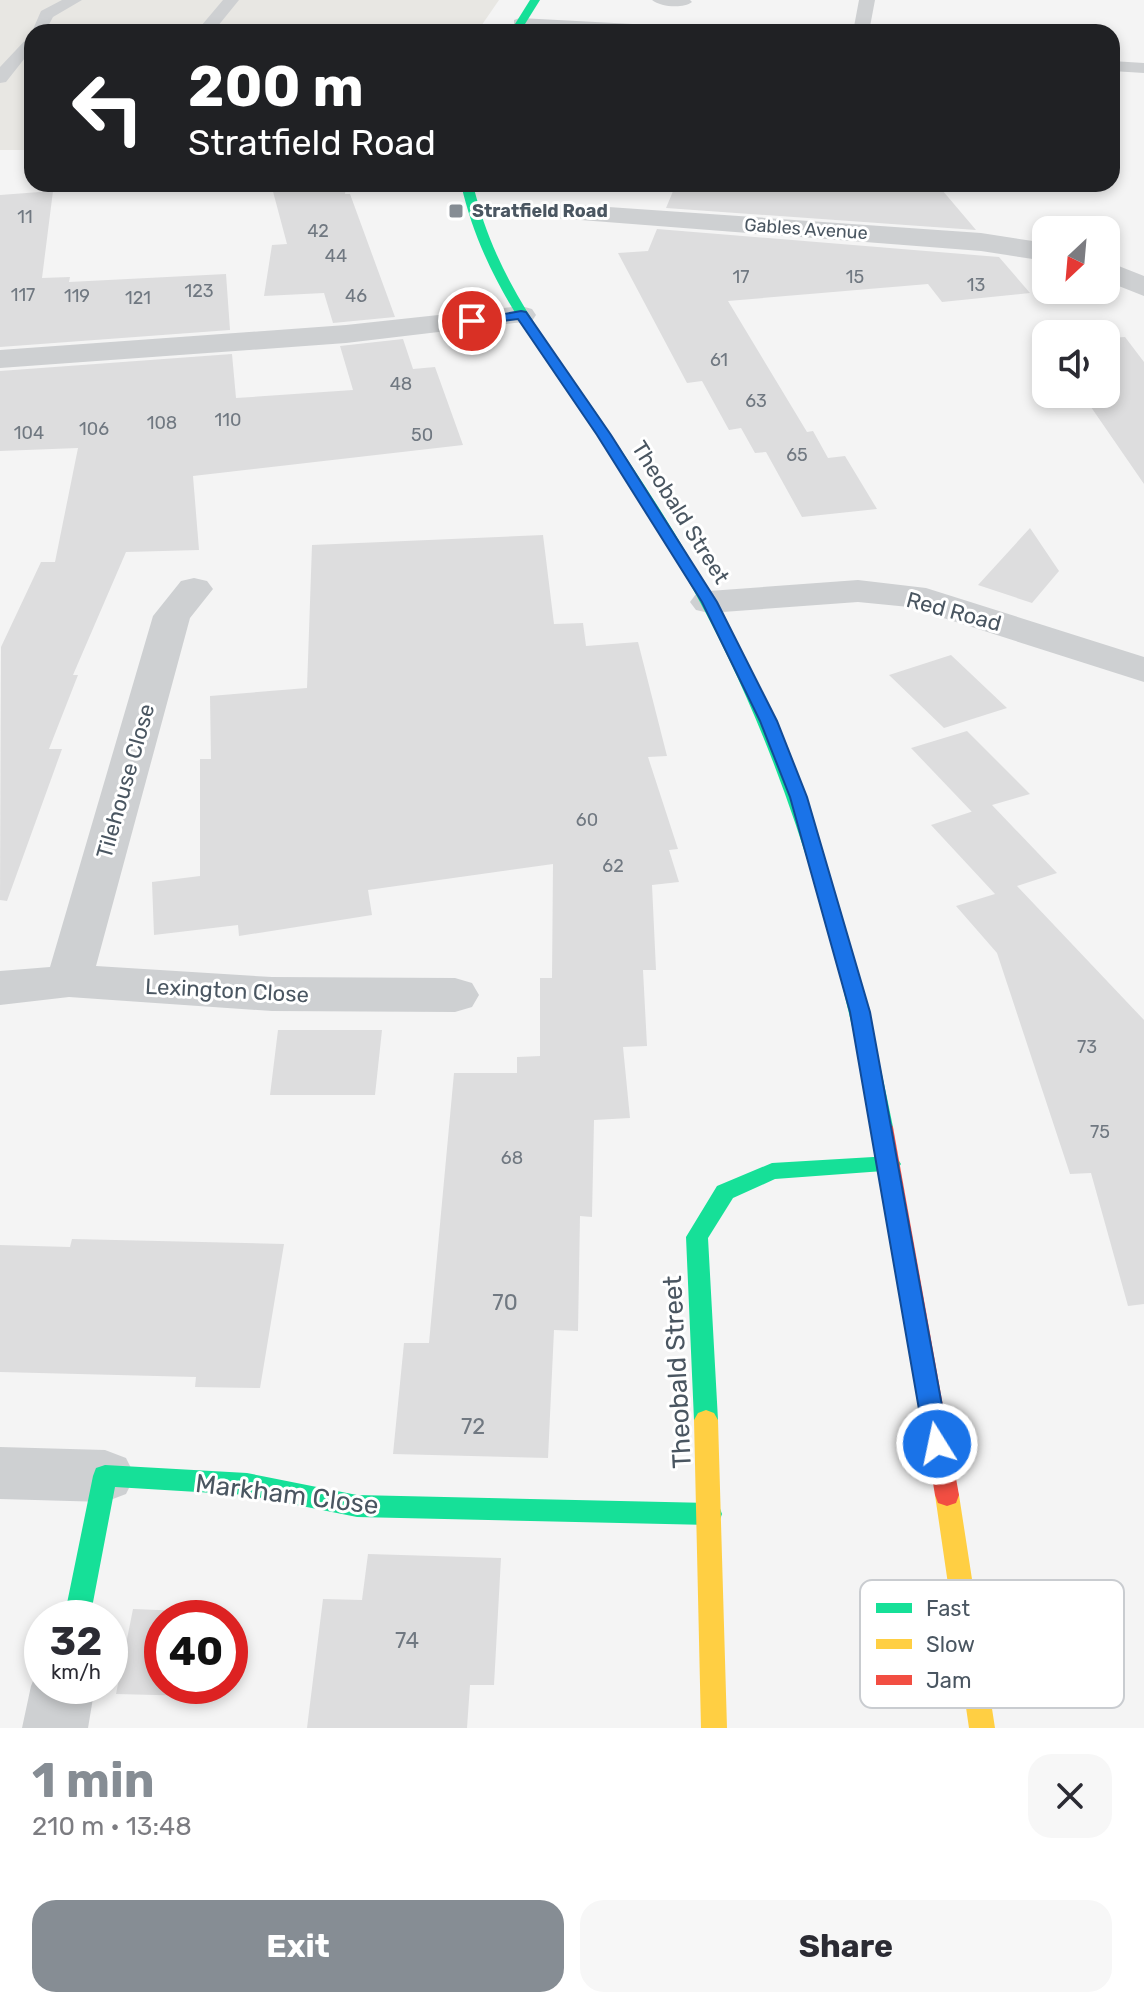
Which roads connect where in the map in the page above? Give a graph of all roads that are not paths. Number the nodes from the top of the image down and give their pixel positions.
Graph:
1 (74, 0) edge
2 (231, 0) edge
3 (535, 0) edge
4 (660, 0) edge
5 (867, 0) edge
6 (684, 2) edge
7 (41, 24) edge
8 (211, 24) edge
9 (525, 24) edge
10 (862, 24) edge
11 (24, 49) edge
12 (1120, 66) edge
13 (1144, 68) edge
14 (0, 78) edge
15 (467, 192) edge
16 (565, 212) dead end
17 (1032, 250) edge
18 (1120, 276) edge
19 (1144, 287) edge
20 (521, 315) junction
21 (0, 359) edge
22 (194, 589) dead end
23 (709, 602) junction
24 (1144, 670) edge
25 (69, 981) junction
26 (0, 988) edge
27 (455, 995) dead end
28 (890, 1164) junction
29 (0, 1473) edge
30 (105, 1476) junction
31 (710, 1514) junction
32 (958, 1580) edge
33 (81, 1600) edge
34 (60, 1704) edge
35 (979, 1708) edge
36 (55, 1728) edge
37 (714, 1728) edge
38 (982, 1728) edge

1 - 7 lane
2 - 8 lane
3 - 9 street
4 - 6 lane
5 - 10 lane
11 - 14 lane
12 - 13 lane
15 - 20 street, Theobald Street
16 - 17 street, Gables Avenue
18 - 19 street
20 - 21 street
20 - 23 street, Theobald Street
22 - 25 street, Tilehouse Close
23 - 24 street, Red Road
23 - 28 street, Theobald Street
25 - 26 street, Lexington Close
25 - 27 street, Lexington Close
28 - 31 street, Theobald Street
28 - 32 street, Theobald Street
29 - 30 street
30 - 31 street, Markham Close
30 - 33 street
31 - 37 street, Theobald Street
34 - 36 street
35 - 38 street, Theobald Street

